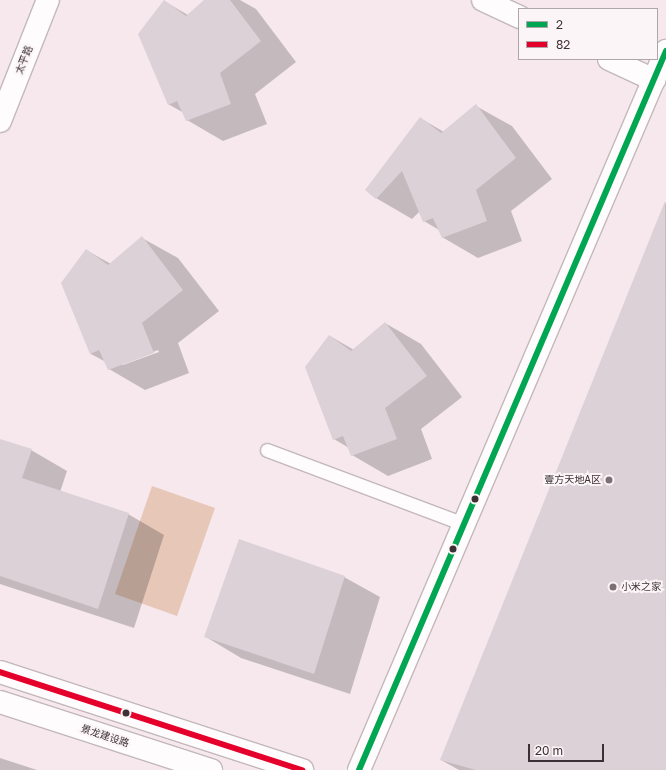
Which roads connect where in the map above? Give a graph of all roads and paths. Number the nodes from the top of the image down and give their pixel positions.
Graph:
1 (48, 0) edge
2 (483, 0) edge
3 (518, 17) edge
4 (666, 51) edge
5 (611, 60) edge
6 (654, 80) junction
7 (0, 121) edge
8 (267, 450) dead end
9 (464, 524) junction
10 (0, 672) edge
11 (0, 702) edge
12 (211, 770) edge
13 (302, 770) edge
14 (359, 770) edge

1 - 7 street, 太平路
2 - 3 street
4 - 6 street
5 - 6 street
6 - 9 street
8 - 9 lane
9 - 14 street
10 - 13 street
11 - 12 street, 景龙建设路

